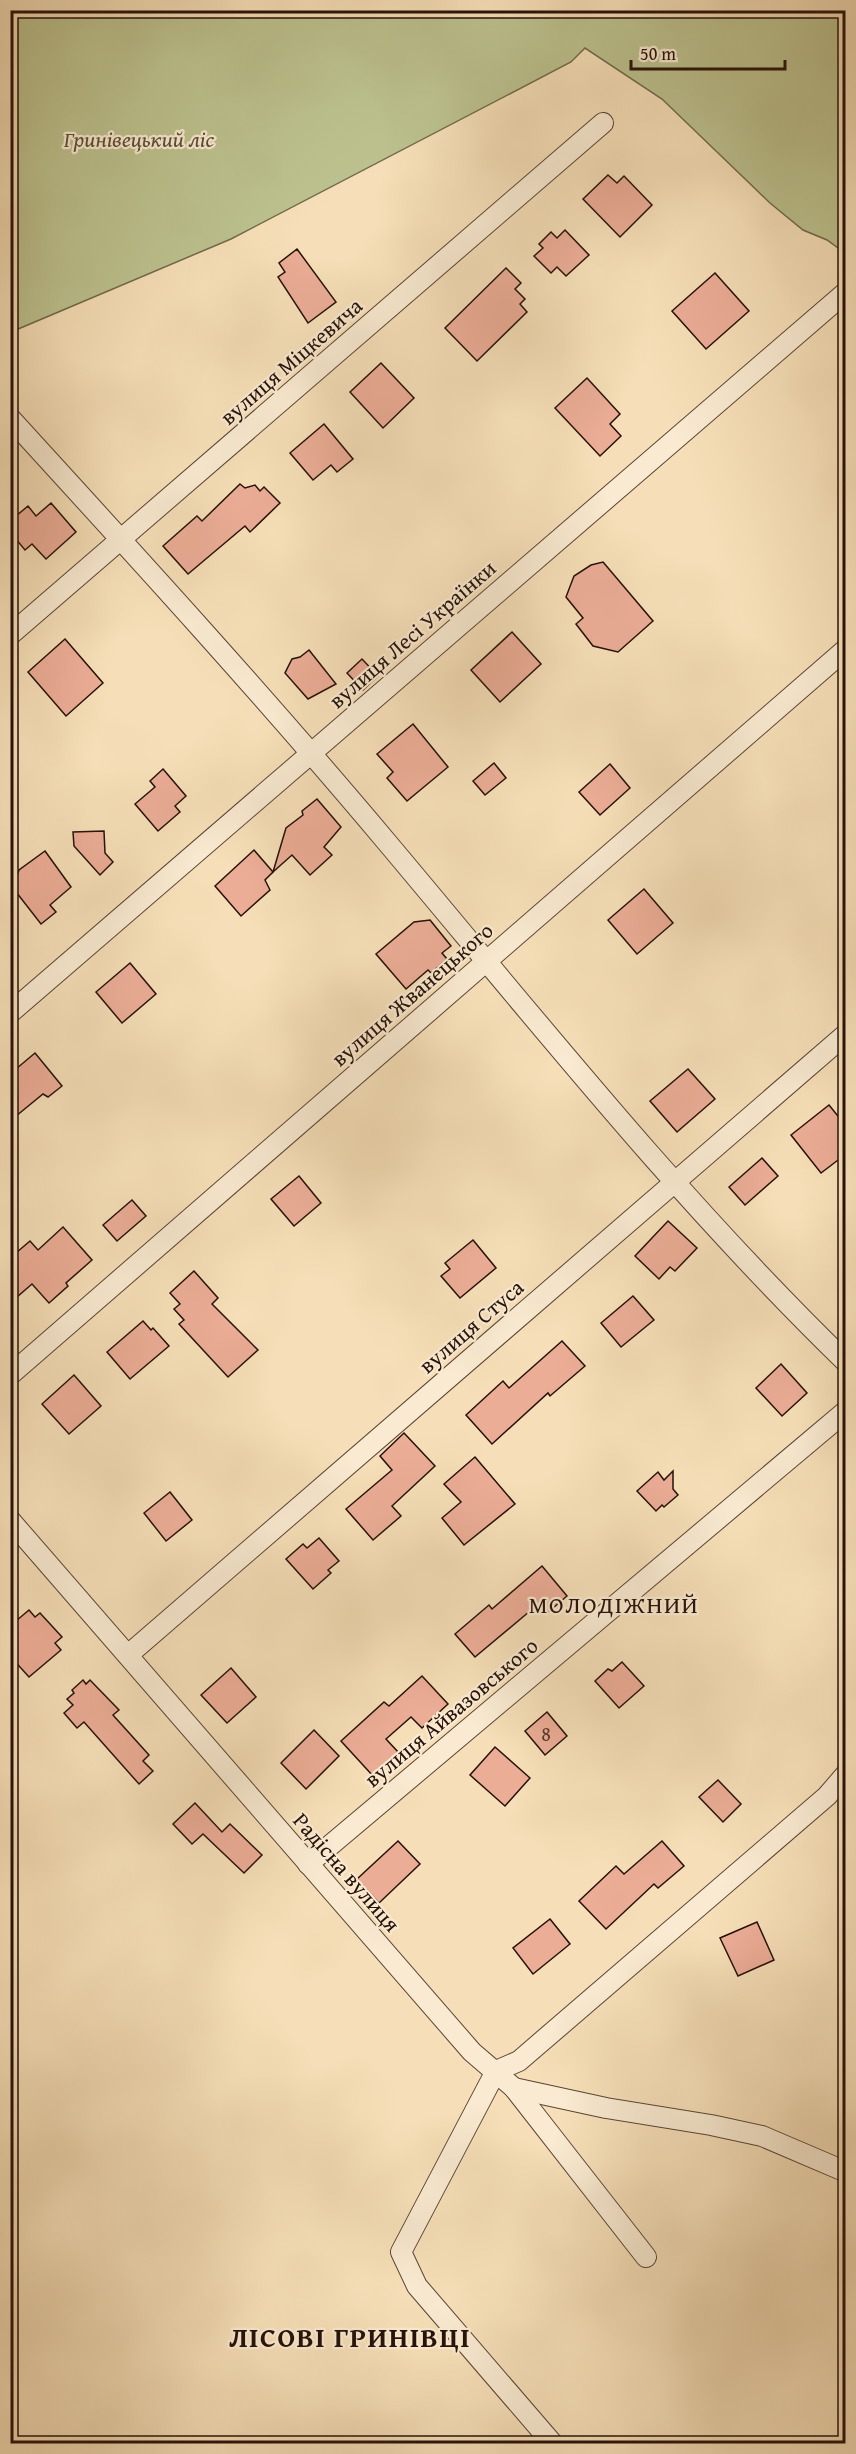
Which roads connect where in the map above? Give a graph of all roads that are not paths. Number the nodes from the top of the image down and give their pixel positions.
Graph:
1 (603, 123) dead end
2 (846, 292) edge
3 (10, 418) edge
4 (121, 539) junction
5 (10, 635) edge
6 (846, 649) edge
7 (312, 753) junction
8 (487, 961) junction
9 (10, 1013) edge
10 (846, 1034) edge
11 (674, 1183) junction
12 (846, 1362) edge
13 (10, 1375) edge
14 (846, 1411) edge
15 (10, 1520) edge
16 (128, 1655) junction
17 (846, 1774) edge
18 (308, 1864) junction
19 (496, 2071) junction
20 (514, 2088) junction
21 (845, 2168) edge
22 (646, 2257) dead end
23 (553, 2444) edge

1 - 4 street, вулиця Міцкевича
2 - 7 street, вулиця Лесі Українки
3 - 4 street
4 - 5 street, вулиця Міцкевича
4 - 7 street
6 - 8 street, вулиця Жванецького
7 - 8 street
7 - 9 street, вулиця Лесі Українки
8 - 11 street
8 - 13 street, вулиця Жванецького
10 - 11 street, вулиця Стуса
11 - 12 street
11 - 16 street, вулиця Стуса
14 - 18 street, вулиця Айвазовського
15 - 16 street, Радісна вулиця
16 - 18 street, Радісна вулиця
17 - 19 street
18 - 19 street, Радісна вулиця
19 - 20 street, Радісна вулиця
19 - 23 street
20 - 21 street
20 - 22 street, Радісна вулиця

